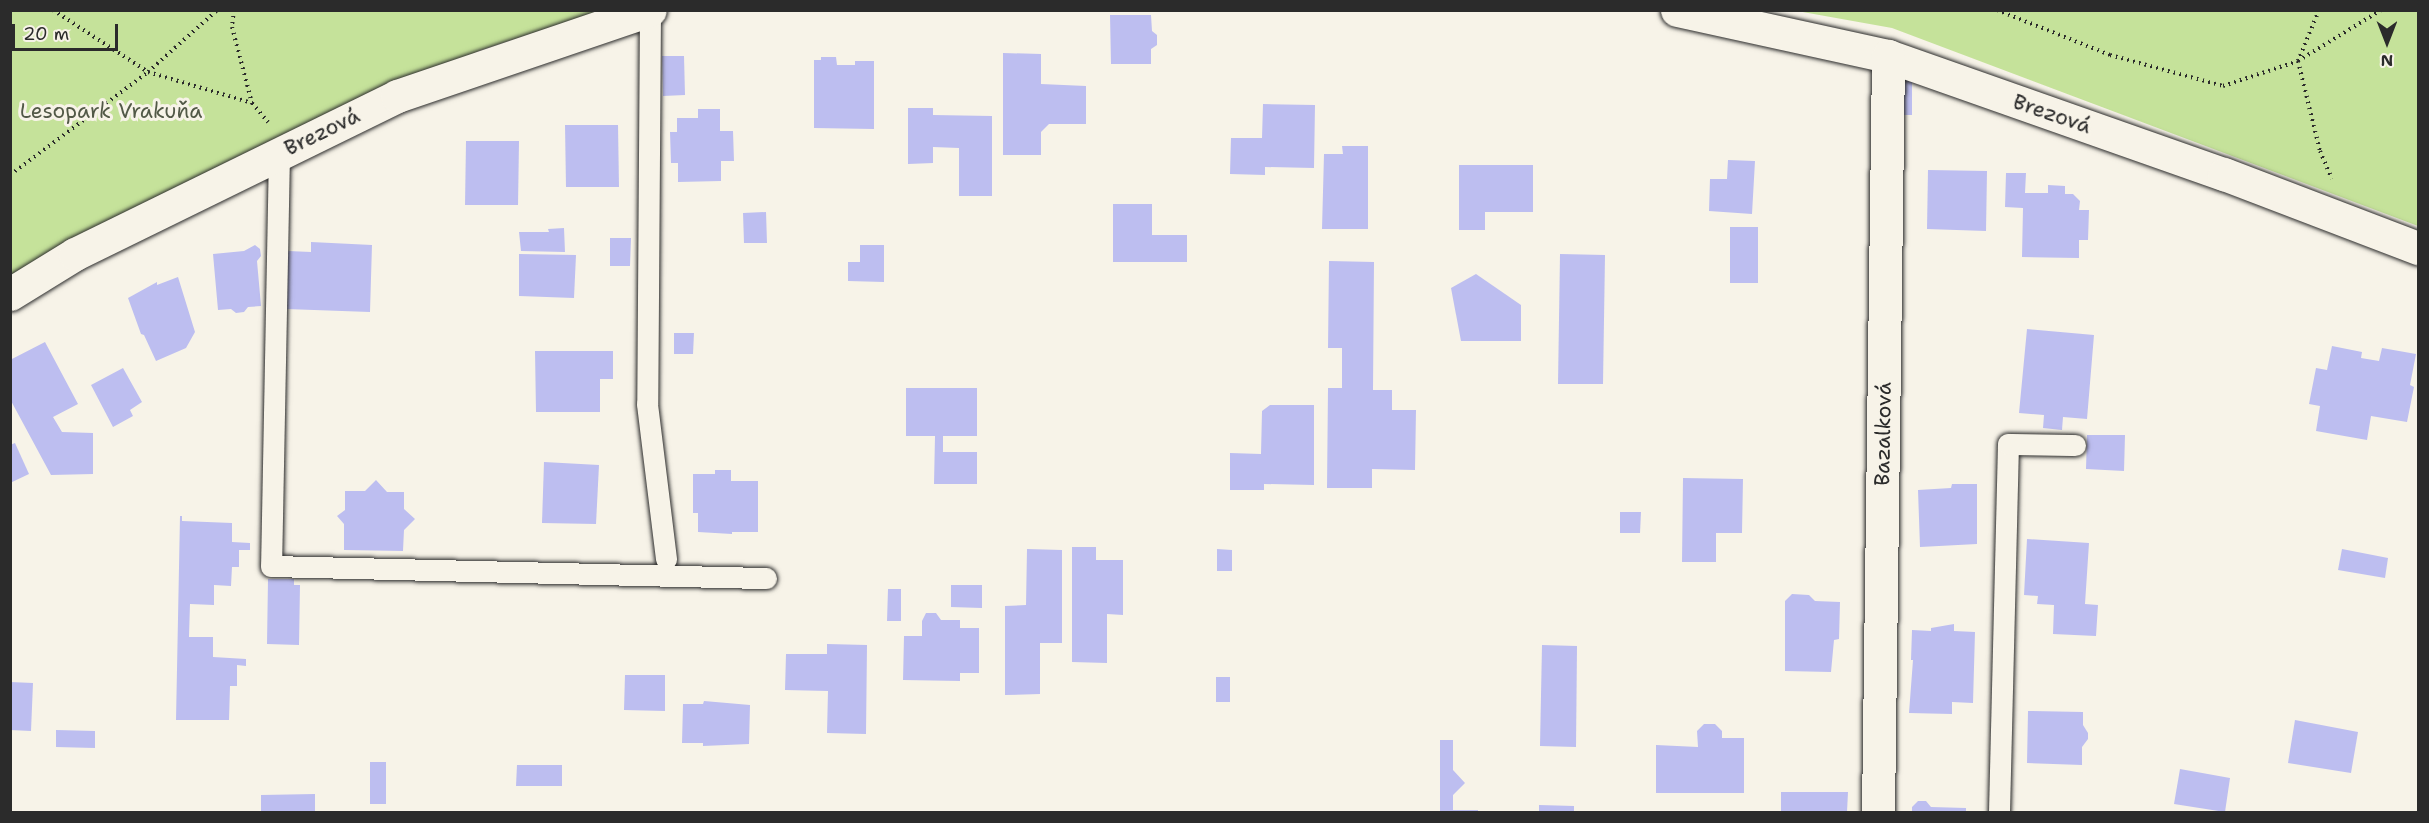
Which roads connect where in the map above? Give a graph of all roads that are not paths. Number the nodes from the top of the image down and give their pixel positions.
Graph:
1 (650, 10) edge
2 (1677, 10) edge
3 (1887, 56) junction
4 (284, 151) junction
5 (2418, 248) edge
6 (10, 294) edge
7 (2075, 445) dead end
8 (666, 559) dead end
9 (766, 578) dead end
10 (1878, 813) edge
11 (1999, 813) edge

1 - 4 street, Brezová
1 - 8 lane
2 - 3 street, Brezová
3 - 5 street, Brezová
3 - 10 street, Bazalková
4 - 6 street, Brezová
4 - 9 lane
7 - 11 lane

